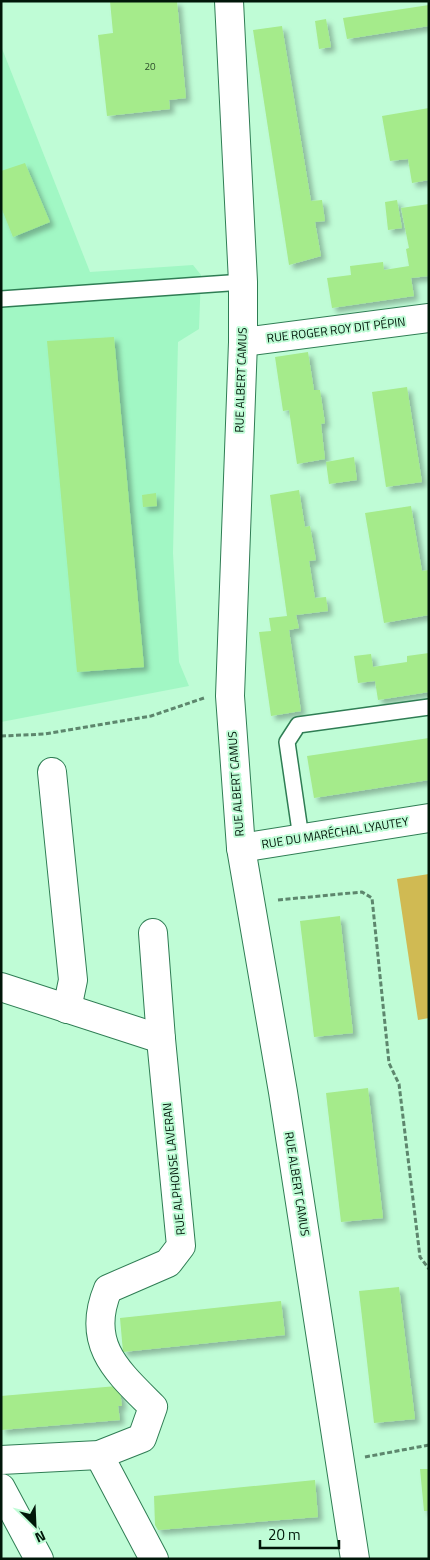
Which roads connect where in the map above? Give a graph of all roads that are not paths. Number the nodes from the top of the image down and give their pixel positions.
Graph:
1 (228, 1) edge
2 (243, 282) junction
3 (1, 299) edge
4 (429, 318) edge
5 (243, 342) junction
6 (429, 706) edge
7 (52, 772) dead end
8 (429, 818) edge
9 (301, 838) junction
10 (241, 848) junction
11 (154, 933) dead end
12 (1, 987) edge
13 (67, 1009) junction
14 (161, 1039) junction
15 (99, 1455) junction
16 (1, 1460) edge
17 (1, 1488) edge
18 (39, 1559) edge
19 (154, 1559) edge
20 (355, 1559) edge

1 - 2 street, RUE ALBERT CAMUS
2 - 3 lane
2 - 5 street, RUE ALBERT CAMUS
4 - 5 street, RUE ROGER ROY DIT PÉPIN
5 - 10 street, RUE ALBERT CAMUS
6 - 9 lane
7 - 13 street
8 - 9 street, RUE DU MARÉCHAL LYAUTEY
9 - 10 street, RUE DU MARÉCHAL LYAUTEY
10 - 20 street, RUE ALBERT CAMUS
11 - 14 street
12 - 13 street
13 - 14 street
14 - 15 street, RUE ALPHONSE LAVERAN
15 - 16 street, RUE ALPHONSE LAVERAN
15 - 19 street
17 - 18 street

